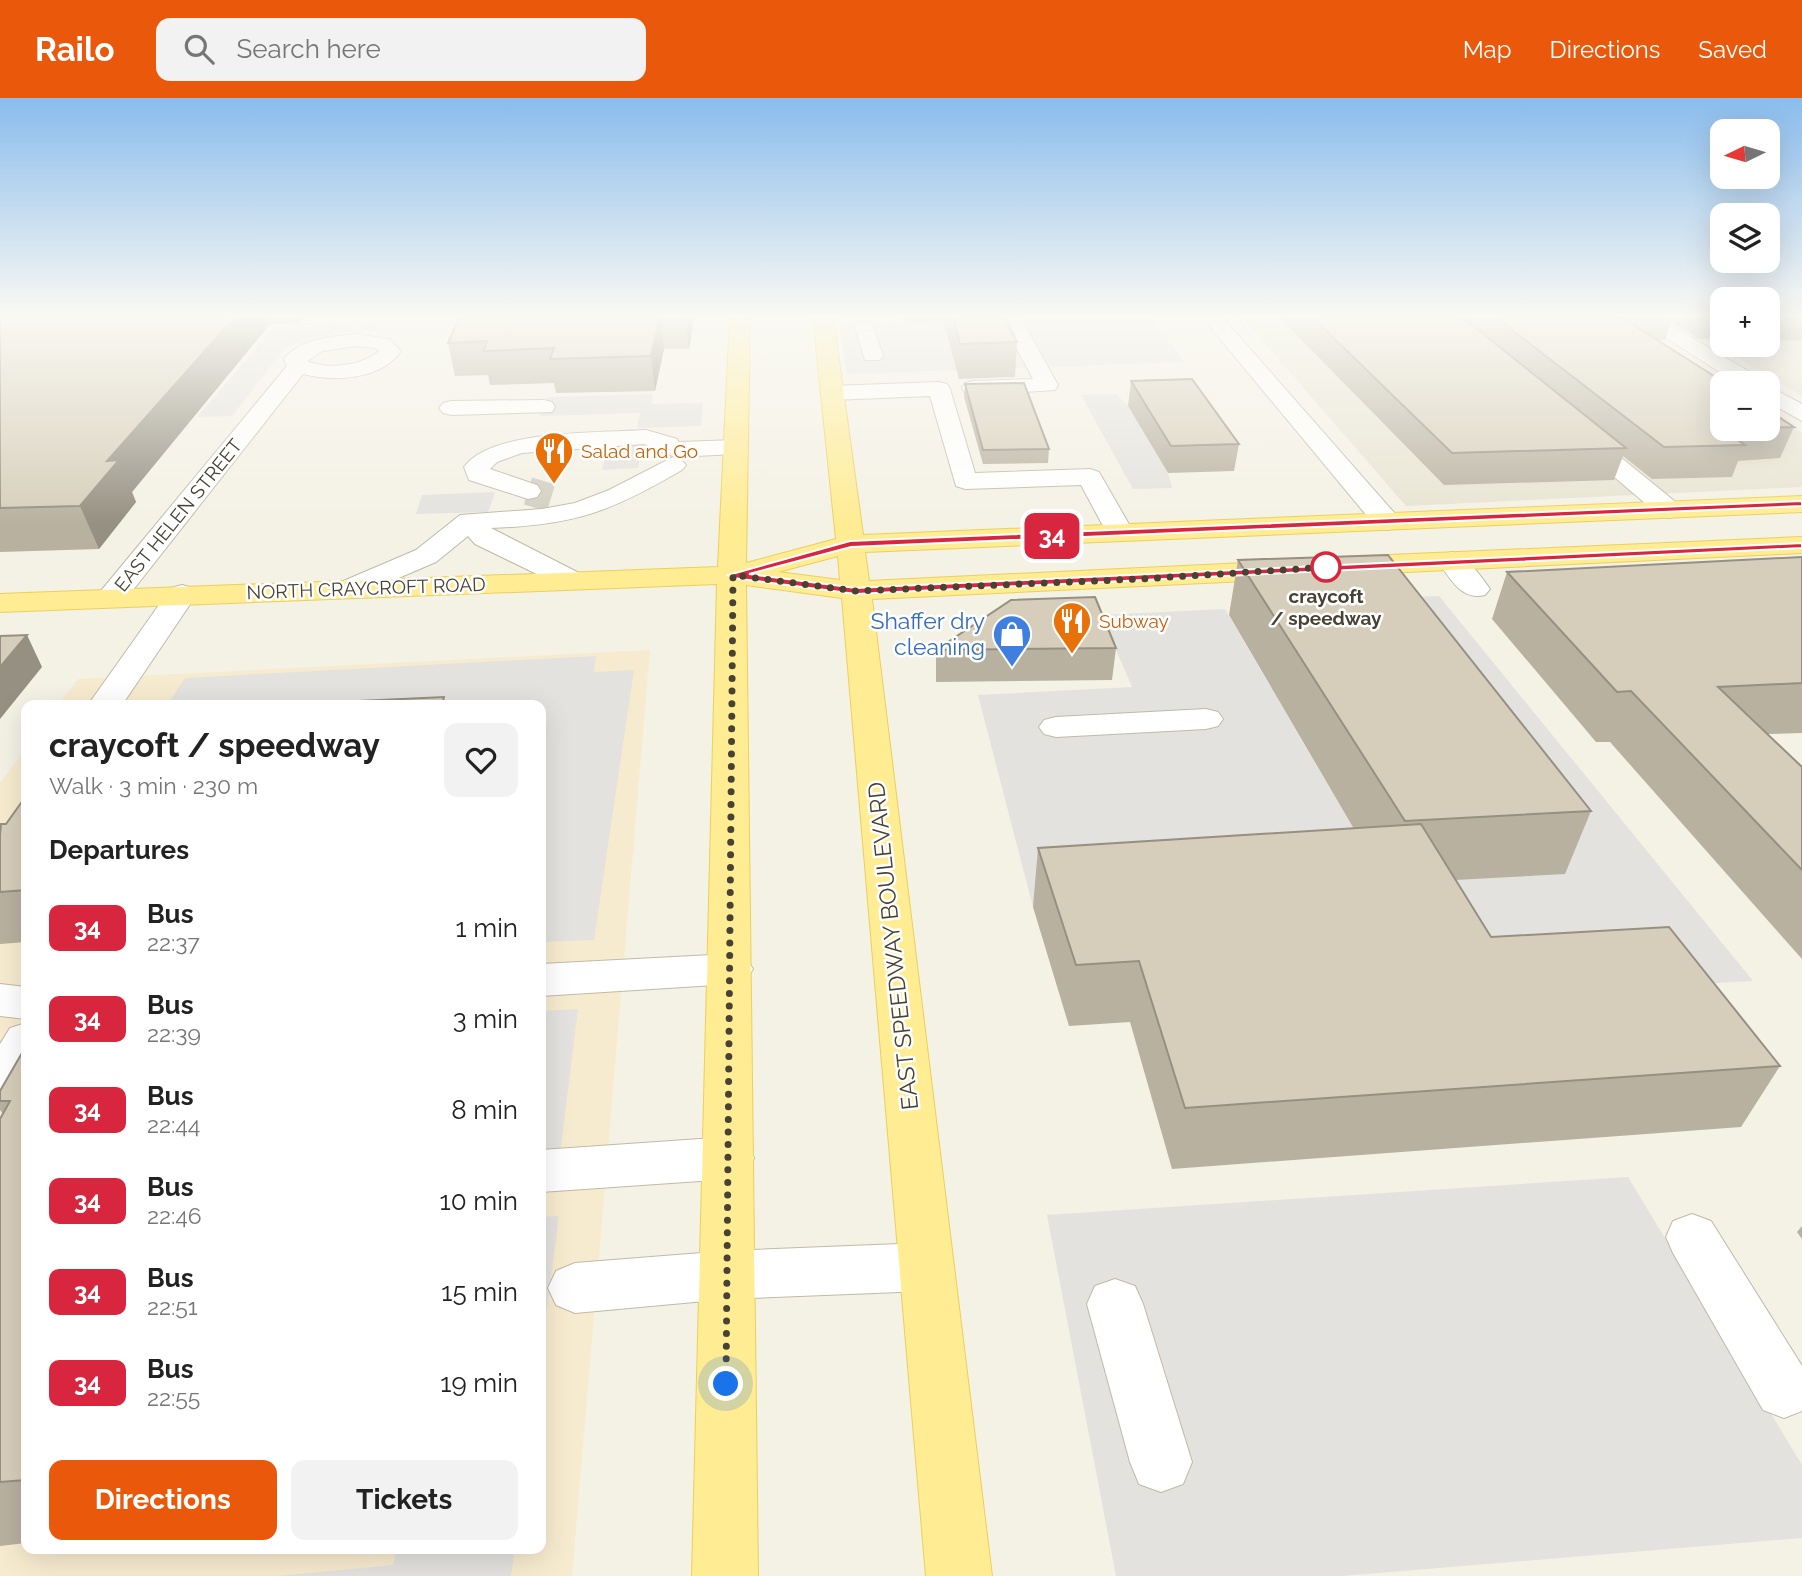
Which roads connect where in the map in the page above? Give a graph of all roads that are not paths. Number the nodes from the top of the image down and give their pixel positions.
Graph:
1 (282, 386) edge
2 (738, 386) edge
3 (831, 386) edge
4 (1021, 386) edge
5 (1271, 386) edge
6 (939, 389) junction
7 (832, 393) junction
8 (1780, 400) edge
9 (544, 407) dead end
10 (451, 408) dead end
11 (1802, 414) edge
12 (1562, 421) edge
13 (736, 447) junction
14 (672, 453) junction
15 (1802, 504) edge
16 (585, 509) junction
17 (1669, 510) junction
18 (470, 521) junction
19 (1387, 522) junction
20 (1120, 533) junction
21 (850, 544) junction
22 (1798, 548) edge
23 (1452, 561) junction
24 (733, 575) junction
25 (571, 580) junction
26 (351, 588) junction
27 (1475, 589) dead end
28 (856, 591) junction
29 (182, 594) junction
30 (111, 598) junction
31 (0, 603) edge
32 (109, 700) edge
33 (1206, 719) dead end
34 (1056, 727) dead end
35 (731, 968) junction
36 (546, 980) edge
37 (21, 1049) edge
38 (0, 1085) edge
39 (729, 1158) junction
40 (546, 1171) edge
41 (1692, 1237) dead end
42 (925, 1267) junction
43 (727, 1275) junction
44 (575, 1288) dead end
45 (1115, 1304) dead end
46 (1784, 1390) dead end
47 (1161, 1462) dead end
48 (725, 1576) edge
49 (959, 1576) edge

1 - 30 street, EAST HELEN STREET
2 - 13 main road
3 - 7 main road, EAST SPEEDWAY BOULEVARD
4 - 6 street
5 - 19 street
6 - 7 street
6 - 20 street
7 - 21 main road, EAST SPEEDWAY BOULEVARD
8 - 11 street
9 - 10 street
12 - 17 street
13 - 14 street
13 - 24 main road
14 - 16 street
14 - 16 street
15 - 17 main road, NORTH CRAYCROFT ROAD
16 - 18 street
17 - 19 main road, NORTH CRAYCROFT ROAD
18 - 25 street
18 - 26 street
19 - 20 main road, NORTH CRAYCROFT ROAD
20 - 21 main road, NORTH CRAYCROFT ROAD
21 - 24 main road, NORTH CRAYCROFT ROAD
21 - 28 main road, EAST SPEEDWAY BOULEVARD
22 - 23 main road, NORTH CRAYCROFT ROAD
23 - 27 street
23 - 28 main road, NORTH CRAYCROFT ROAD
24 - 25 main road, NORTH CRAYCROFT ROAD
24 - 28 main road, NORTH CRAYCROFT ROAD
24 - 35 main road
25 - 26 main road, NORTH CRAYCROFT ROAD
26 - 29 main road, NORTH CRAYCROFT ROAD
28 - 42 main road, EAST SPEEDWAY BOULEVARD
29 - 30 main road, NORTH CRAYCROFT ROAD
29 - 32 street
30 - 31 main road, NORTH CRAYCROFT ROAD
33 - 34 street
35 - 36 street
35 - 39 main road
37 - 38 street
39 - 40 street
39 - 43 main road
41 - 46 street
42 - 43 street
42 - 49 main road, EAST SPEEDWAY BOULEVARD
43 - 44 street
43 - 48 main road
45 - 47 street

